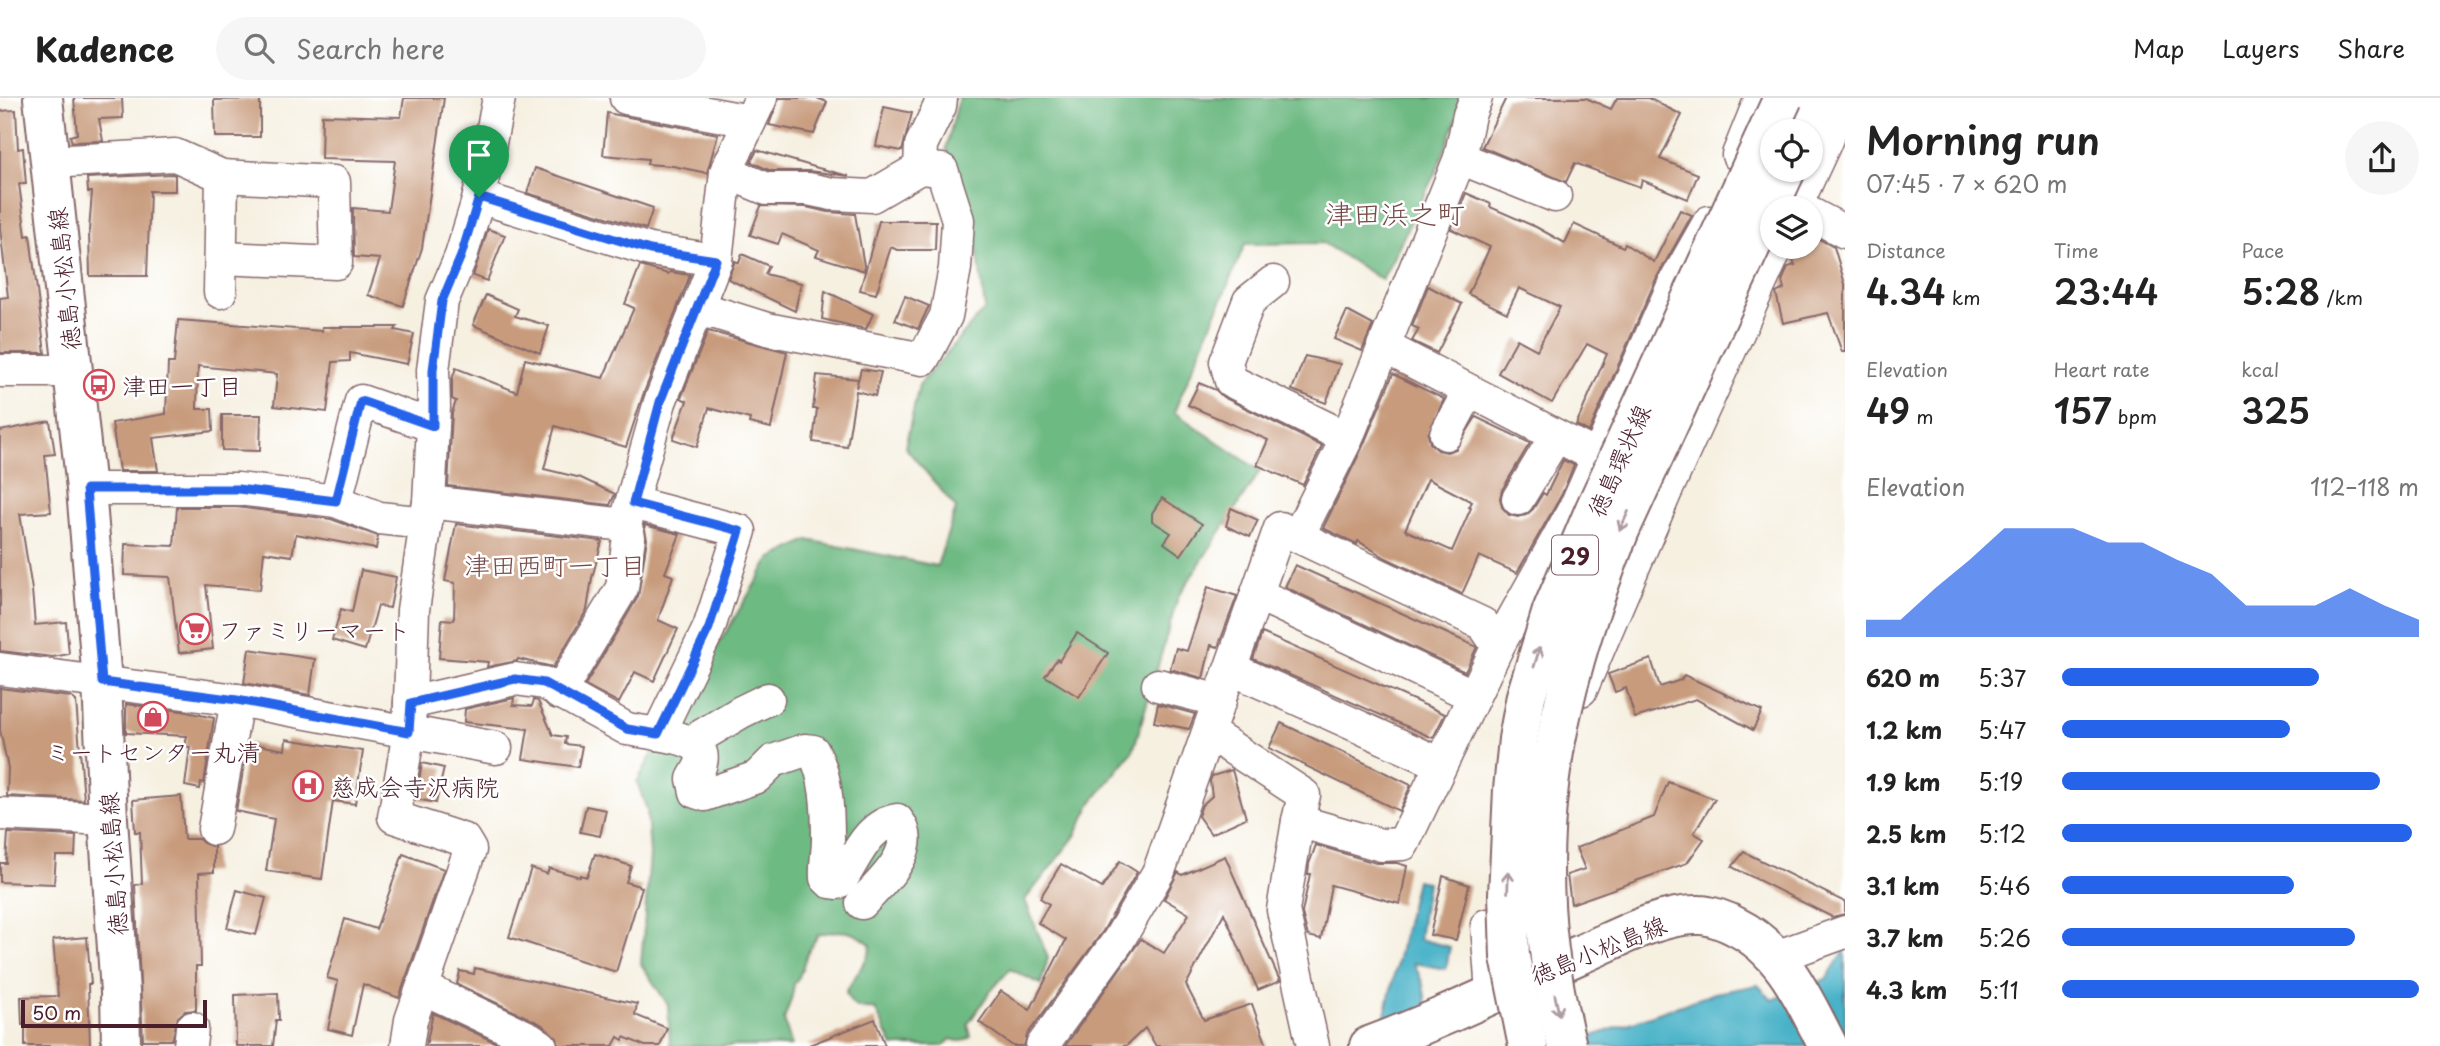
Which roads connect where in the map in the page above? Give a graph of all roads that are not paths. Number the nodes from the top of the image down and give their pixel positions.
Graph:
1 (43, 98) edge
2 (499, 98) edge
3 (626, 98) edge
4 (941, 98) edge
5 (1476, 98) edge
6 (1761, 98) edge
7 (1783, 98) edge
8 (1818, 98) edge
9 (1843, 98) edge
10 (755, 110) edge
11 (1825, 137) edge
12 (1460, 158) junction
13 (50, 162) junction
14 (920, 168) junction
15 (726, 172) junction
16 (1730, 174) junction
17 (222, 176) junction
18 (1555, 196) dead end
19 (1785, 196) edge
20 (1800, 196) edge
21 (479, 197) junction
22 (1823, 217) edge
23 (1845, 232) edge
24 (220, 258) junction
25 (1767, 259) edge
26 (1772, 259) edge
27 (716, 260) junction
28 (1273, 282) dead end
29 (220, 292) dead end
30 (695, 312) junction
31 (1383, 346) junction
32 (73, 370) junction
33 (0, 372) edge
34 (1469, 391) junction
35 (433, 426) junction
36 (1446, 434) dead end
37 (1556, 436) junction
38 (1347, 438) junction
39 (1597, 457) junction
40 (86, 489) junction
41 (1666, 491) junction
42 (1518, 499) dead end
43 (336, 501) junction
44 (427, 513) junction
45 (629, 514) junction
46 (1298, 536) junction
47 (1257, 594) junction
48 (1498, 646) junction
49 (0, 669) edge
50 (1232, 669) junction
51 (102, 682) junction
52 (1158, 685) dead end
53 (559, 693) junction
54 (1474, 696) junction
55 (768, 699) dead end
56 (237, 700) junction
57 (1220, 701) junction
58 (418, 724) junction
59 (1209, 733) junction
60 (658, 734) junction
61 (691, 742) junction
62 (496, 748) dead end
63 (1441, 764) junction
64 (0, 814) edge
65 (108, 818) junction
66 (1298, 821) junction
67 (214, 829) dead end
68 (862, 903) dead end
69 (1845, 932) edge
70 (1786, 970) junction
71 (423, 988) junction
72 (1492, 993) junction
73 (1374, 1044) edge
74 (121, 1046) edge
75 (407, 1046) edge
76 (541, 1046) edge
77 (1042, 1046) edge
78 (1313, 1046) edge
79 (1528, 1046) edge
80 (1567, 1046) edge
81 (1828, 1046) edge

1 - 13 main road, 徳島小松島線
2 - 21 street
3 - 10 street
4 - 14 street
5 - 12 street
6 - 16 street
79 -> 7 main road, 徳島環状線 / 29, bridge
8 - 11 main road
9 - 11 street
10 - 15 street
11 - 20 street
12 - 18 street
12 - 31 street
13 - 17 street
13 - 32 main road, 徳島小松島線
14 - 15 street
14 - 30 street
15 - 27 street
16 - 19 street
16 - 39 street
17 - 24 street
17 - 24 street
21 - 27 street
21 - 35 street
22 - 23 street
24 - 29 street
25 -> 80 main road, 徳島環状線 / 29, bridge
26 - 41 street
27 - 30 street
28 - 38 street
30 - 45 street
31 - 34 street
31 - 38 street
32 - 33 street
32 - 40 main road, 徳島小松島線
34 - 36 street
34 - 37 street
35 - 43 street
35 - 44 street
37 - 39 street
37 - 42 street
38 - 46 street
39 - 41 street
39 - 48 street
40 - 43 street
40 - 51 main road, 徳島小松島線
41 - 72 street
43 - 44 street
44 - 45 street
44 - 58 street
45 - 53 street
45 - 60 street
46 - 47 street
46 - 48 street
47 - 50 street
47 - 54 street
48 - 54 street
49 - 51 street
50 - 57 street
50 - 63 street
51 - 56 street
51 - 65 main road, 徳島小松島線
52 - 57 street
53 - 58 street
53 - 60 street
54 - 63 street
55 - 61 street
56 - 58 street
56 - 67 street
57 - 59 street
58 - 62 street
58 - 71 street
59 - 66 street
59 - 77 street
60 - 61 street
61 - 68 street
63 - 66 street
64 - 65 street
65 - 74 main road, 徳島小松島線
66 - 78 street
69 - 70 street
70 - 72 main road, 徳島小松島線
70 - 81 main road, 徳島小松島線
71 - 75 street
71 - 76 street
72 - 73 main road, 徳島小松島線

